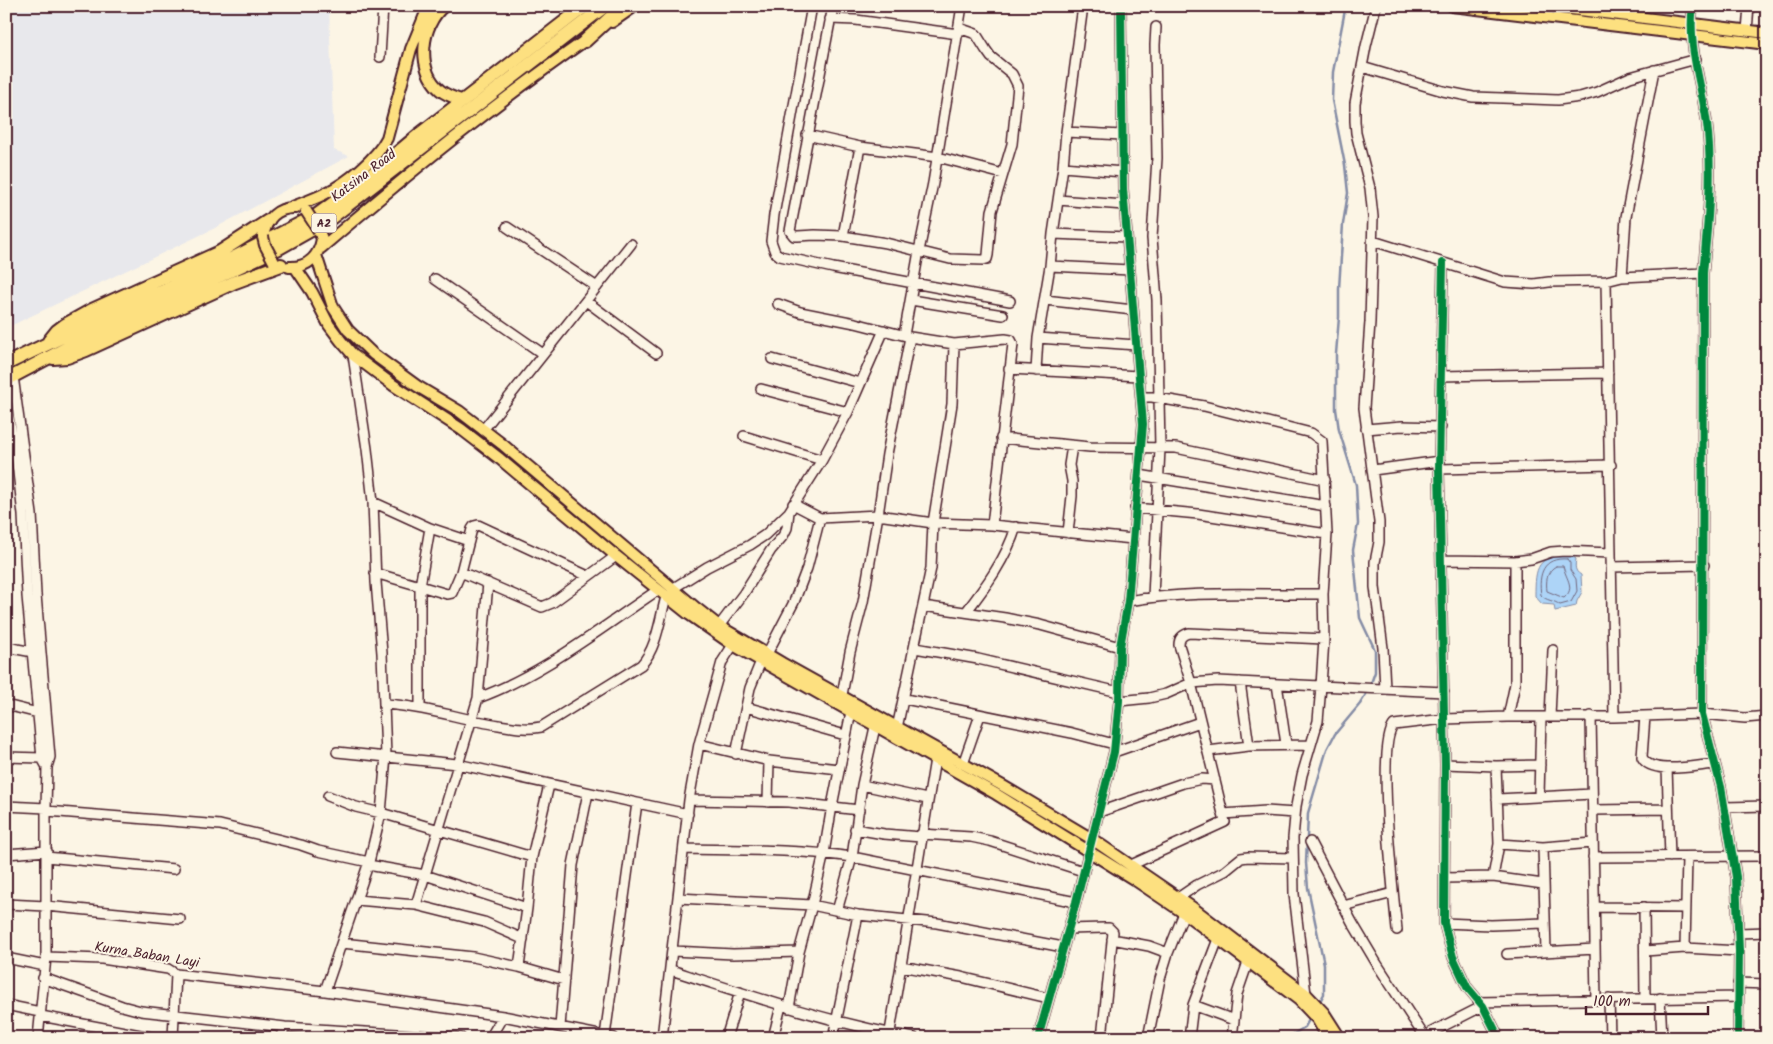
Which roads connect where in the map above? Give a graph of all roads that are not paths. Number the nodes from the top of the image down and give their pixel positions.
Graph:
1 (383, 6) edge
2 (431, 6) edge
3 (444, 6) edge
4 (585, 6) edge
5 (605, 6) edge
6 (623, 6) edge
7 (635, 6) edge
8 (812, 6) edge
9 (833, 6) edge
10 (962, 6) edge
11 (1083, 6) edge
12 (1121, 6) edge
13 (1376, 6) edge
14 (1452, 6) edge
15 (1547, 6) edge
16 (1693, 6) edge
17 (1749, 6) edge
18 (830, 19) junction
19 (1690, 24) junction
20 (1156, 28) dead end
21 (958, 31) junction
22 (1746, 31) junction
23 (1767, 34) edge
24 (1692, 35) junction
25 (585, 41) junction
26 (1767, 44) edge
27 (380, 56) dead end
28 (1696, 59) junction
29 (1362, 67) junction
30 (1654, 70) junction
31 (464, 101) junction
32 (1066, 132) junction
33 (1122, 134) junction
34 (807, 135) junction
35 (860, 147) junction
36 (785, 157) junction
37 (938, 157) junction
38 (803, 160) junction
39 (1063, 167) junction
40 (1123, 172) junction
41 (1003, 174) junction
42 (1058, 200) junction
43 (1124, 205) junction
44 (290, 208) junction
45 (268, 220) junction
46 (507, 227) dead end
47 (1053, 234) junction
48 (843, 236) junction
49 (1127, 236) junction
50 (1373, 241) junction
51 (631, 244) dead end
52 (919, 250) junction
53 (319, 251) junction
54 (278, 263) junction
55 (1443, 263) junction
56 (1050, 266) junction
57 (295, 267) junction
58 (1130, 270) junction
59 (1704, 273) junction
60 (1622, 277) junction
61 (435, 279) dead end
62 (1606, 281) junction
63 (913, 282) junction
64 (597, 287) junction
65 (911, 300) junction
66 (1044, 300) junction
67 (586, 301) junction
68 (1010, 301) dead end
69 (778, 304) dead end
70 (1133, 310) junction
71 (1003, 315) dead end
72 (884, 330) junction
73 (907, 336) junction
74 (1038, 338) junction
75 (954, 344) junction
76 (1136, 345) junction
77 (45, 352) junction
78 (656, 353) dead end
79 (543, 354) junction
80 (353, 355) junction
81 (772, 359) dead end
82 (6, 364) edge
83 (1009, 369) junction
84 (1036, 371) junction
85 (1608, 373) junction
86 (1139, 376) junction
87 (1440, 376) junction
88 (10, 378) edge
89 (860, 384) junction
90 (761, 389) dead end
91 (1141, 397) junction
92 (1160, 398) junction
93 (6, 402) edge
94 (848, 412) junction
95 (1441, 427) junction
96 (1366, 428) junction
97 (483, 430) junction
98 (744, 436) dead end
99 (1001, 438) junction
100 (1072, 446) junction
101 (1160, 448) junction
102 (1141, 449) junction
103 (822, 460) junction
104 (1440, 465) junction
105 (1611, 465) junction
106 (1373, 470) junction
107 (1138, 475) junction
108 (1159, 478) junction
109 (1325, 480) junction
110 (373, 502) junction
111 (1326, 506) junction
112 (791, 508) junction
113 (1135, 508) junction
114 (1156, 509) junction
115 (878, 515) junction
116 (820, 518) junction
117 (933, 523) junction
118 (992, 525) junction
119 (1016, 527) junction
120 (430, 528) junction
121 (1068, 533) junction
122 (1327, 534) junction
123 (760, 539) junction
124 (1133, 539) junction
125 (469, 542) junction
126 (771, 550) junction
127 (1610, 553) junction
128 (616, 556) junction
129 (1441, 560) junction
130 (1515, 560) junction
131 (1704, 565) junction
132 (1611, 567) junction
133 (461, 572) junction
134 (375, 573) junction
135 (588, 576) junction
136 (488, 583) junction
137 (420, 586) junction
138 (665, 592) junction
139 (1323, 594) junction
140 (1153, 597) junction
141 (1128, 601) junction
142 (923, 606) junction
143 (966, 612) junction
144 (719, 626) junction
145 (1324, 639) junction
146 (733, 645) junction
147 (6, 647) edge
148 (915, 648) junction
149 (1120, 648) junction
150 (1553, 650) dead end
151 (34, 652) junction
152 (764, 657) junction
153 (1240, 682) junction
154 (1191, 683) junction
155 (1277, 684) junction
156 (1322, 686) junction
157 (1376, 689) junction
158 (1444, 692) junction
159 (842, 695) junction
160 (1119, 697) junction
161 (478, 698) junction
162 (905, 699) junction
163 (384, 704) junction
164 (6, 705) edge
165 (420, 707) junction
166 (746, 707) junction
167 (851, 712) junction
168 (38, 713) junction
169 (1702, 714) junction
170 (980, 715) junction
171 (1591, 716) junction
172 (1644, 716) junction
173 (1767, 716) edge
174 (1508, 717) junction
175 (1545, 717) junction
176 (1614, 717) junction
177 (1444, 719) junction
178 (472, 720) junction
179 (1200, 722) junction
180 (875, 727) junction
181 (897, 728) junction
182 (845, 735) junction
183 (699, 744) junction
184 (1286, 744) junction
185 (1311, 745) junction
186 (1249, 746) junction
187 (1114, 748) junction
188 (1208, 751) junction
189 (337, 752) dead end
190 (736, 754) junction
191 (386, 756) junction
192 (6, 757) edge
193 (935, 759) junction
194 (769, 761) junction
195 (45, 762) junction
196 (457, 764) junction
197 (963, 764) junction
198 (1445, 764) junction
199 (1715, 764) junction
200 (1540, 765) junction
201 (1496, 766) junction
202 (1667, 768) junction
203 (839, 769) junction
204 (1215, 780) junction
205 (549, 785) junction
206 (862, 785) junction
207 (588, 793) junction
208 (1592, 794) junction
209 (328, 796) dead end
210 (1539, 796) junction
211 (1497, 799) junction
212 (690, 800) junction
213 (927, 800) junction
214 (768, 802) junction
215 (637, 803) junction
216 (6, 806) edge
217 (832, 806) junction
218 (1767, 806) edge
219 (1725, 807) junction
220 (1668, 809) junction
221 (46, 810) junction
222 (859, 810) junction
223 (1592, 810) junction
224 (1099, 812) junction
225 (381, 813) junction
226 (1295, 813) junction
227 (688, 814) junction
228 (1223, 814) junction
229 (856, 829) junction
230 (438, 831) junction
231 (921, 835) junction
232 (1092, 838) junction
233 (1310, 842) dead end
234 (1593, 843) junction
235 (1499, 844) junction
236 (1543, 847) junction
237 (684, 849) junction
238 (1088, 850) junction
239 (824, 853) junction
240 (6, 854) edge
241 (46, 854) junction
242 (852, 856) junction
243 (1767, 856) edge
244 (532, 857) junction
245 (1593, 857) junction
246 (1670, 857) junction
247 (1686, 857) junction
248 (1734, 857) junction
249 (1292, 858) junction
250 (369, 864) junction
251 (1131, 865) junction
252 (174, 869) dead end
253 (916, 870) junction
254 (1083, 871) junction
255 (425, 875) junction
256 (1493, 877) junction
257 (1444, 878) junction
258 (1543, 884) junction
259 (1393, 893) junction
260 (678, 898) junction
261 (1178, 898) junction
262 (356, 900) junction
263 (1076, 902) junction
264 (6, 904) edge
265 (416, 905) junction
266 (812, 905) junction
267 (46, 906) junction
268 (1343, 906) junction
269 (1594, 907) junction
270 (1644, 907) junction
271 (527, 908) junction
272 (1685, 908) junction
273 (837, 911) junction
274 (1184, 914) junction
275 (858, 915) junction
276 (180, 919) dead end
277 (907, 921) junction
278 (1444, 923) junction
279 (1544, 923) junction
280 (1069, 928) junction
281 (1396, 930) dead end
282 (1767, 932) edge
283 (1738, 933) junction
284 (523, 938) junction
285 (1112, 939) junction
286 (1218, 939) junction
287 (342, 943) junction
288 (1064, 947) junction
289 (1685, 948) junction
290 (1595, 949) junction
291 (673, 950) junction
292 (1645, 951) junction
293 (1739, 951) junction
294 (799, 952) junction
295 (1546, 952) junction
296 (1168, 953) junction
297 (1507, 954) dead end
298 (6, 958) edge
299 (45, 962) junction
300 (1248, 962) junction
301 (900, 966) junction
302 (519, 967) junction
303 (671, 970) junction
304 (176, 974) junction
305 (43, 978) junction
306 (564, 980) junction
307 (1738, 983) junction
308 (1767, 984) edge
309 (325, 990) junction
310 (740, 992) junction
311 (1306, 994) junction
312 (1738, 997) junction
313 (1048, 998) junction
314 (1660, 998) junction
315 (1645, 999) junction
316 (1596, 1000) junction
317 (1609, 1000) junction
318 (1481, 1004) junction
319 (6, 1005) edge
320 (1193, 1005) junction
321 (1311, 1005) junction
322 (785, 1007) junction
323 (40, 1014) junction
324 (174, 1015) junction
325 (503, 1016) junction
326 (1320, 1016) junction
327 (1234, 1020) junction
328 (837, 1021) junction
329 (285, 1027) junction
330 (560, 1027) junction
331 (889, 1036) edge
332 (1426, 1036) edge
333 (609, 1037) edge
334 (38, 1038) edge
335 (156, 1038) edge
336 (173, 1038) edge
337 (280, 1038) edge
338 (461, 1038) edge
339 (490, 1038) edge
340 (662, 1038) edge
341 (726, 1038) edge
342 (773, 1038) edge
343 (833, 1038) edge
344 (914, 1038) edge
345 (1038, 1038) edge
346 (1102, 1038) edge
347 (1148, 1038) edge
348 (1189, 1038) edge
349 (1232, 1038) edge
350 (1328, 1038) edge
351 (1340, 1038) edge
352 (1499, 1038) edge
353 (1610, 1038) edge
354 (1662, 1038) edge
355 (1738, 1038) edge

1 - 27 street
2 - 44 main road
3 - 31 main road
4 - 31 highway, Katsina Road / A2
5 - 77 highway, Katsina Road / A2
6 - 25 highway
7 - 25 main road
8 - 36 street
9 - 18 street
10 - 21 street
11 - 32 street
12 - 33 street
13 - 29 street
14 - 24 main road
15 - 19 main road
16 - 19 street
17 - 22 street
18 - 21 street
18 - 34 street
19 - 22 main road
19 - 24 street
20 - 92 street
21 - 37 street
21 - 41 street
22 - 23 main road
24 - 26 main road
24 - 28 street
25 - 53 main road
28 - 30 street
28 - 59 street
29 - 30 street
29 - 50 street
30 - 60 street
31 - 77 highway, Katsina Road / A2
32 - 33 street
32 - 39 street
33 - 40 street
34 - 35 street
34 - 38 street
35 - 37 street
35 - 48 street
36 - 38 street
36 - 63 street
37 - 41 street
37 - 52 street
38 - 48 street
39 - 40 street
39 - 42 street
40 - 43 street
41 - 52 street
42 - 43 street
42 - 47 street
43 - 49 street
44 - 45 main road
44 - 53 main road, bridge
45 - 54 main road, bridge
45 - 77 highway
46 - 64 street
47 - 49 street
47 - 56 street
48 - 52 street
49 - 58 street
50 - 55 street
50 - 96 street
51 - 64 street
52 - 63 street
53 - 57 main road
53 - 97 main road
54 - 57 main road
54 - 77 highway
55 - 62 street
55 - 87 street
56 - 58 street
56 - 66 street
57 - 80 main road
58 - 70 street
59 - 60 street
59 - 131 street
60 - 62 street
61 - 79 street
62 - 85 street
63 - 65 street
63 - 68 street
64 - 67 street
65 - 71 street
65 - 73 street
66 - 70 street
66 - 74 street
67 - 78 street
67 - 79 street
69 - 72 street
70 - 76 street
72 - 73 street
72 - 89 street
73 - 75 street
73 - 115 street
74 - 76 street
74 - 84 street
75 - 83 street
75 - 117 street
76 - 86 street
77 - 82 highway, Katsina Road / A2
77 - 88 highway, Katsina Road / A2
79 - 97 street
80 - 110 street
80 - 128 main road
81 - 89 street
83 - 84 street
83 - 99 street
84 - 86 street
85 - 87 street
85 - 105 street
86 - 91 street
87 - 95 street
88 - 195 street
89 - 94 street
90 - 94 street
91 - 92 street
91 - 102 street
92 - 101 street
92 - 109 street
93 - 151 street
94 - 103 street
95 - 96 street
95 - 104 street
96 - 106 street
97 - 138 main road
98 - 103 street
99 - 100 street
99 - 118 street
100 - 102 street
100 - 121 street
101 - 102 street
101 - 108 street
101 - 109 street
102 - 107 street
103 - 112 street
104 - 105 street
104 - 106 street
104 - 129 street
105 - 127 street
106 - 157 street
107 - 108 street
107 - 113 street
108 - 111 street
108 - 114 street
109 - 111 street
110 - 120 street
110 - 134 street
111 - 122 street
112 - 116 street
112 - 123 street
112 - 126 street
113 - 114 street
113 - 124 street
114 - 122 street
114 - 140 street
115 - 116 street
115 - 117 street
115 - 159 street
116 - 152 street
117 - 118 street
117 - 142 street
118 - 119 street
119 - 121 street
119 - 143 street
120 - 125 street
120 - 137 street
121 - 124 street
122 - 139 street
123 - 126 street
123 - 138 street
124 - 141 street
125 - 133 street
125 - 135 street
126 - 144 street
127 - 130 street
127 - 132 street
128 - 135 street
128 - 138 main road
129 - 130 street
129 - 158 street
130 - 174 street
131 - 132 street
131 - 169 street
132 - 176 street
133 - 136 street
133 - 137 street
134 - 137 street
134 - 163 street
135 - 136 street
136 - 161 street
137 - 165 street
138 - 144 main road
138 - 146 main road
138 - 161 street
138 - 178 street
139 - 140 street
139 - 145 street
140 - 141 street
141 - 149 street
142 - 143 street
142 - 148 street
143 - 149 street
144 - 152 main road
145 - 154 street
145 - 156 street
146 - 152 main road
146 - 183 street
147 - 151 street
148 - 160 street
148 - 162 street
149 - 160 street
150 - 175 street
151 - 168 street
152 - 159 main road
152 - 166 street
152 - 167 main road
153 - 154 street
153 - 155 street
153 - 186 street
154 - 160 street
154 - 179 street
155 - 156 street
155 - 184 street
156 - 157 street
156 - 185 street
157 - 158 street
158 - 177 street
159 - 181 main road
160 - 187 street
161 - 178 street
162 - 170 street
162 - 181 street
163 - 165 street
163 - 191 street
164 - 168 street
165 - 178 street
166 - 182 street
166 - 190 street
167 - 180 main road
167 - 182 street
168 - 195 street
169 - 172 street
169 - 173 street
169 - 199 street
170 - 187 street
170 - 197 street
171 - 175 street
171 - 176 street
171 - 208 street
172 - 176 street
172 - 202 street
174 - 175 street
174 - 177 street
175 - 200 street
177 - 198 street
177 - 259 street
178 - 196 street
179 - 187 street
179 - 188 street
180 - 193 main road
180 - 206 street
181 - 197 main road
182 - 203 street
183 - 190 street
183 - 212 street
184 - 185 street
184 - 186 street
185 - 226 street
186 - 188 street
187 - 224 street
188 - 204 street
189 - 191 street
190 - 194 street
191 - 196 street
191 - 225 street
192 - 195 street
193 - 213 street
193 - 238 main road
194 - 203 street
194 - 214 street
195 - 221 street
196 - 205 street
196 - 230 street
197 - 232 main road
198 - 201 street
198 - 257 street
199 - 202 street
199 - 219 street
200 - 201 street
200 - 210 street
201 - 211 street
202 - 220 street
203 - 217 street
204 - 224 street
204 - 228 street
205 - 207 street
205 - 244 street
206 - 213 street
206 - 222 street
207 - 215 street
207 - 306 street
208 - 210 street
208 - 223 street
209 - 225 street
210 - 211 street
211 - 235 street
212 - 214 street
212 - 227 street
213 - 231 street
214 - 217 street
215 - 227 street
215 - 333 street
216 - 221 street
217 - 222 street
217 - 239 street
218 - 219 street
219 - 248 street
220 - 223 street
220 - 246 street
221 - 241 street
221 - 250 street
222 - 229 street
223 - 234 street
224 - 232 street
225 - 230 street
225 - 250 street
226 - 228 street
226 - 249 street
227 - 237 street
228 - 251 street
229 - 231 street
229 - 242 street
230 - 244 street
230 - 255 street
231 - 253 street
231 - 254 street
232 - 238 street
232 - 251 main road
233 - 268 street
234 - 236 street
234 - 245 street
235 - 236 street
235 - 256 street
236 - 258 street
237 - 239 street
237 - 260 street
238 - 254 street
238 - 274 main road
239 - 242 street
239 - 266 street
240 - 241 street
241 - 252 street
241 - 267 street
242 - 253 street
242 - 273 street
243 - 248 street
244 - 271 street
245 - 246 street
245 - 269 street
246 - 247 street
247 - 248 street
247 - 272 street
248 - 283 street
249 - 261 street
249 - 311 street
250 - 255 street
250 - 262 street
251 - 261 main road
253 - 263 street
253 - 277 street
254 - 263 street
255 - 265 street
255 - 271 street
256 - 257 street
256 - 258 street
257 - 278 street
258 - 279 street
259 - 268 street
259 - 281 street
260 - 266 street
260 - 291 street
261 - 311 main road
262 - 265 street
262 - 287 street
263 - 280 street
264 - 267 street
265 - 284 street
266 - 273 street
266 - 294 street
267 - 276 street
267 - 299 street
268 - 332 street
269 - 270 street
269 - 290 street
270 - 272 street
270 - 292 street
271 - 284 street
272 - 289 street
273 - 275 street
274 - 286 main road
274 - 296 street
275 - 277 street
275 - 328 street
277 - 288 street
277 - 301 street
278 - 279 street
278 - 318 street
279 - 295 street
280 - 285 street
280 - 288 street
282 - 283 street
283 - 293 street
284 - 302 street
285 - 296 street
285 - 346 street
286 - 300 main road
286 - 320 street
287 - 302 street
287 - 309 street
288 - 313 street
289 - 292 street
289 - 293 street
290 - 295 street
290 - 316 street
291 - 294 street
291 - 303 street
292 - 315 street
293 - 307 street
294 - 322 street
295 - 297 street
296 - 347 street
298 - 299 street, Kurna Baban Layi
299 - 304 street, Kurna Baban Layi
299 - 305 street
300 - 321 main road
300 - 327 street
301 - 313 street
301 - 331 street
302 - 306 street
303 - 310 street
303 - 340 street
304 - 309 street, Kurna Baban Layi
304 - 324 street
305 - 323 street
305 - 324 street
306 - 330 street
307 - 308 street
307 - 312 street
309 - 325 street, Kurna Baban Layi
310 - 322 street
310 - 341 street
311 - 321 main road
312 - 314 street
312 - 355 street
313 - 345 street
314 - 315 street
314 - 354 street
315 - 317 street
316 - 317 street
316 - 318 street
317 - 353 street
318 - 332 street
318 - 352 street
319 - 323 street
320 - 327 street
320 - 348 street
321 - 326 main road
322 - 328 street
322 - 342 street
323 - 334 street
323 - 335 street
324 - 329 street
324 - 336 street
325 - 330 street, Kurna Baban Layi
325 - 339 street
326 - 350 main road
326 - 351 main road
327 - 349 street
328 - 331 street
328 - 343 street
329 - 337 street
329 - 338 street
330 - 333 street, Kurna Baban Layi
331 - 344 street

